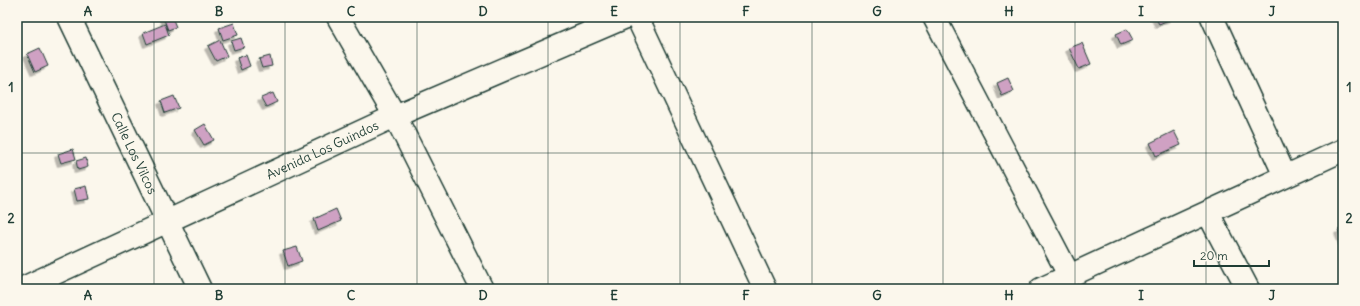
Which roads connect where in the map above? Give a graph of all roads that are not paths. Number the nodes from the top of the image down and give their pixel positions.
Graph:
1 (69, 17) edge
2 (338, 17) edge
3 (626, 17) edge
4 (637, 17) edge
5 (934, 17) edge
6 (1212, 17) edge
7 (395, 116) junction
8 (1343, 150) edge
9 (1285, 176) junction
10 (1208, 212) junction
11 (167, 221) junction
12 (1070, 275) junction
13 (21, 289) edge
14 (200, 289) edge
15 (482, 289) edge
16 (765, 289) edge
17 (1041, 289) edge
18 (1248, 289) edge

1 - 11 street, Calle Los Vilcos
2 - 7 street
3 - 7 street, Avenida Los Guindos
4 - 16 street
5 - 12 street
6 - 9 street
7 - 11 street, Avenida Los Guindos
7 - 15 street
8 - 9 street
9 - 10 street
10 - 12 street
10 - 18 street
11 - 13 street, Avenida Los Guindos
11 - 14 street, Calle Los Vilcos
12 - 17 street

